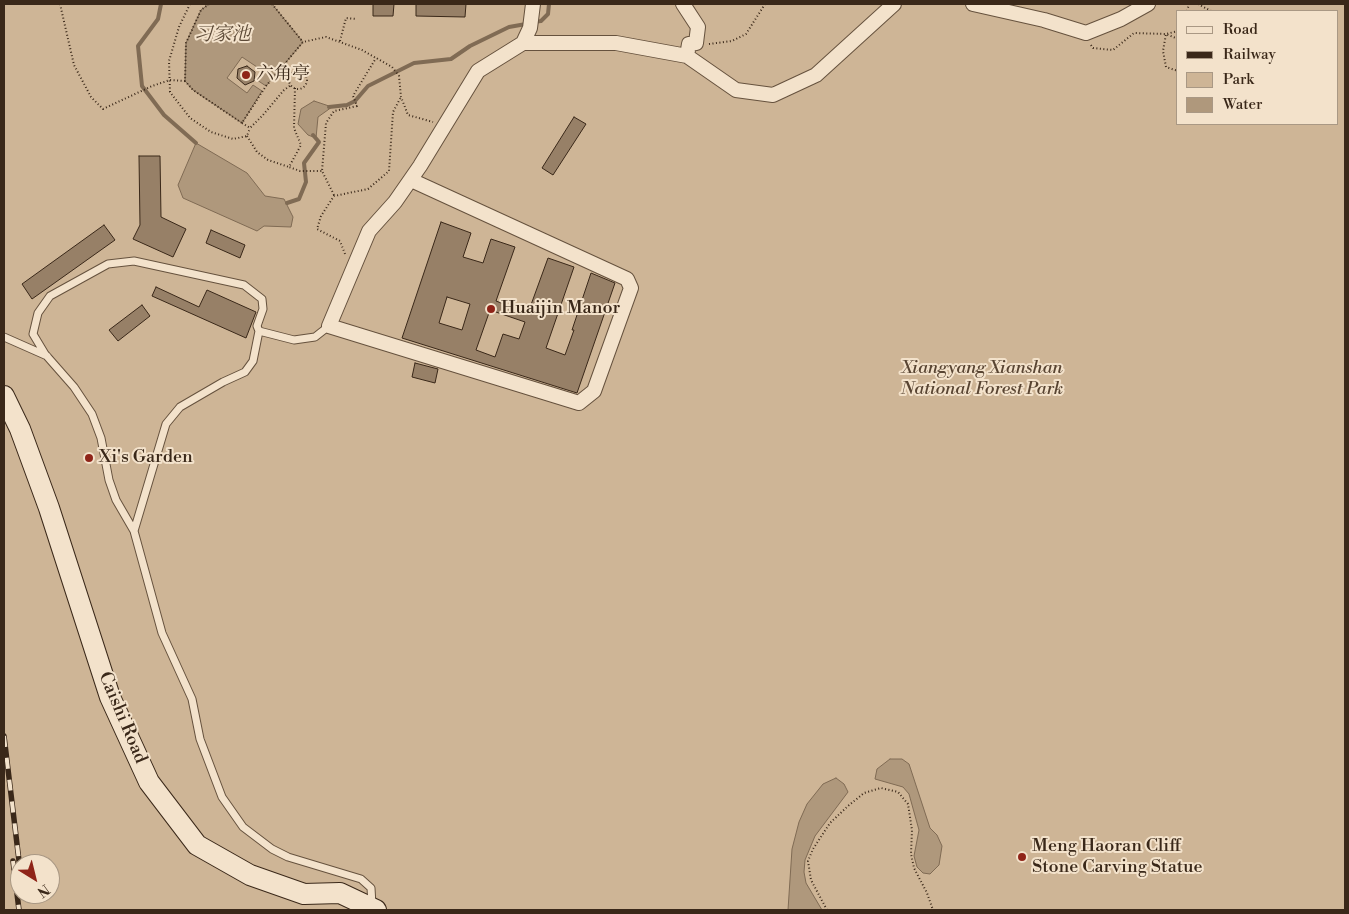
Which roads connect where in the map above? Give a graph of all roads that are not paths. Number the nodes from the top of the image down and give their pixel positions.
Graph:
1 (683, 4) edge
2 (894, 4) edge
3 (973, 4) edge
4 (1148, 4) edge
5 (532, 16) edge
6 (523, 43) junction
7 (688, 56) junction
8 (411, 180) junction
9 (329, 326) junction
10 (259, 331) junction
11 (4, 337) edge
12 (47, 357) junction
13 (4, 396) edge
14 (134, 531) junction
15 (374, 909) edge

1 - 7 street
2 - 7 street
3 - 4 street
5 - 6 street
6 - 7 street
6 - 8 street
8 - 9 street
8 - 9 street
9 - 10 lane
10 - 12 lane
10 - 14 lane
11 - 12 lane
12 - 14 lane
13 - 15 street, Caishi Road
14 - 15 lane

